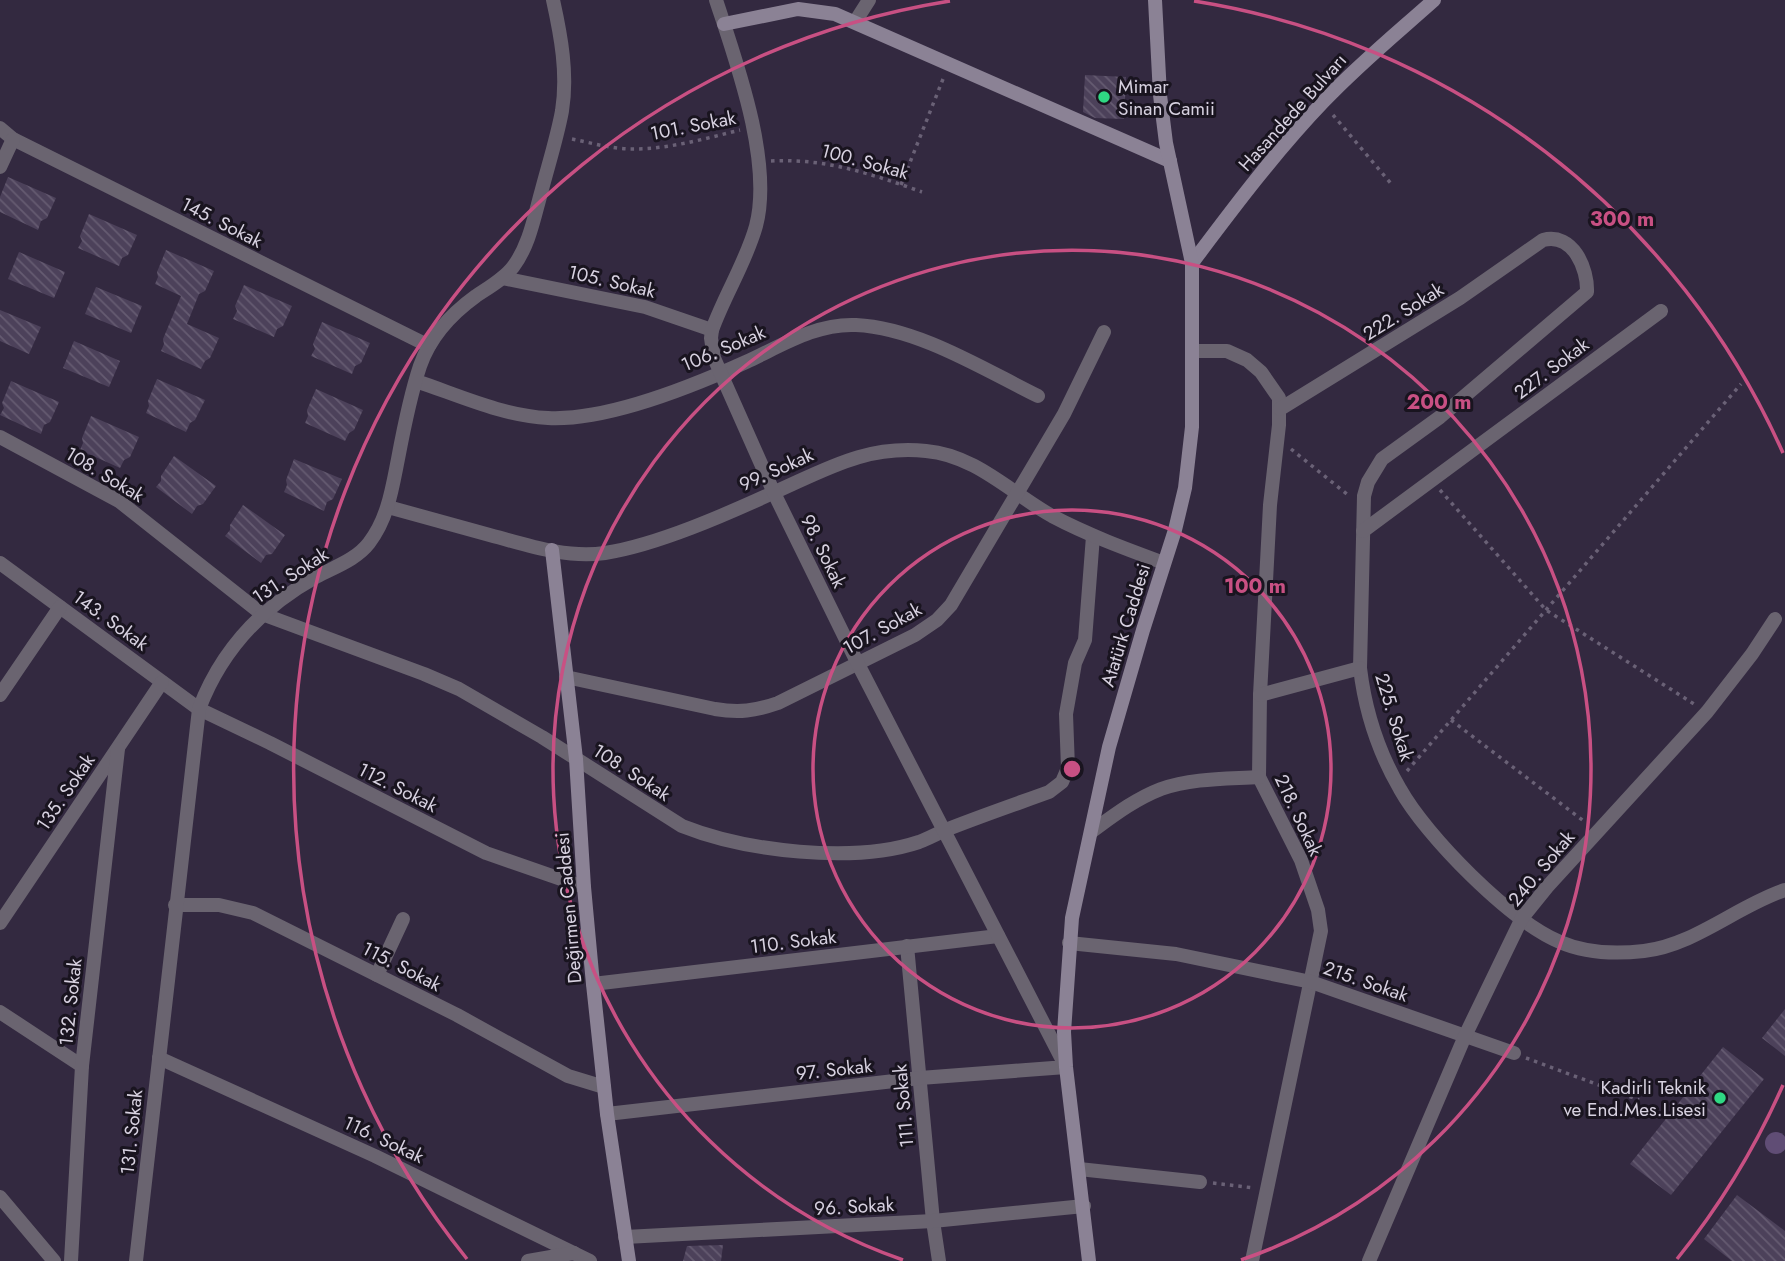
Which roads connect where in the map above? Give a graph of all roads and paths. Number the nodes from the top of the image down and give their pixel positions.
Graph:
1 (553, 0) edge
2 (716, 0) edge
3 (869, 0) edge
4 (1154, 1) edge
5 (1432, 1) edge
6 (855, 22) junction
7 (724, 24) junction
8 (949, 64) junction
9 (1322, 103) junction
10 (752, 127) junction
11 (0, 128) edge
12 (556, 135) junction
13 (13, 139) junction
14 (759, 161) junction
15 (1170, 161) junction
16 (0, 166) edge
17 (901, 185) junction
18 (1393, 186) dead end
19 (922, 192) dead end
20 (1192, 263) junction
21 (502, 278) junction
22 (1587, 292) joint
23 (1661, 311) dead end
24 (712, 330) junction
25 (1104, 332) dead end
26 (429, 346) junction
27 (1193, 351) junction
28 (719, 373) junction
29 (416, 381) junction
30 (1741, 384) dead end
31 (1038, 396) dead end
32 (1280, 409) junction
33 (0, 437) edge
34 (1277, 438) junction
35 (1432, 481) junction
36 (774, 493) junction
37 (1016, 494) junction
38 (388, 507) junction
39 (1363, 507) junction
40 (1363, 531) junction
41 (1093, 536) junction
42 (552, 550) junction
43 (0, 563) edge
44 (1164, 563) junction
45 (60, 607) junction
46 (1546, 610) junction
47 (262, 614) junction
48 (1775, 620) dead end
49 (858, 664) junction
50 (1360, 668) junction
51 (566, 677) junction
52 (162, 682) junction
53 (0, 695) edge
54 (1260, 695) junction
55 (199, 709) junction
56 (1707, 712) junction
57 (1451, 720) junction
58 (118, 749) junction
59 (576, 759) junction
60 (1259, 777) junction
61 (1396, 783) junction
62 (943, 831) junction
63 (1091, 832) junction
64 (1598, 832) junction
65 (584, 887) junction
66 (1785, 890) edge
67 (175, 905) junction
68 (1522, 918) junction
69 (404, 919) dead end
70 (0, 923) edge
71 (998, 936) junction
72 (1069, 943) junction
73 (906, 946) junction
74 (377, 975) junction
75 (1311, 982) junction
76 (593, 984) junction
77 (0, 1012) edge
78 (1465, 1036) junction
79 (1514, 1054) joint
80 (159, 1058) junction
81 (82, 1066) junction
82 (1066, 1067) junction
83 (920, 1079) junction
84 (604, 1087) junction
85 (1639, 1100) dead end
86 (607, 1114) junction
87 (1079, 1169) junction
88 (1200, 1182) joint
89 (1267, 1190) junction
90 (0, 1197) edge
91 (1084, 1206) junction
92 (933, 1221) junction
93 (625, 1237) junction
94 (573, 1253) junction
95 (54, 1261) edge
96 (71, 1261) edge
97 (136, 1261) edge
98 (528, 1261) edge
99 (590, 1261) edge
100 (629, 1261) edge
101 (939, 1261) edge
102 (1089, 1261) edge
103 (1252, 1261) edge
104 (1369, 1261) edge

1 - 12 street, 131. Sokak
2 - 7 street
3 - 6 street
4 - 15 street, Atatürk Caddesi
5 - 9 street, Hasandede Bulvarı
6 - 7 street
6 - 8 street
7 - 10 street
8 - 15 street
8 - 17 path
9 - 18 path
9 - 20 street, Hasandede Bulvarı
10 - 12 path, 101. Sokak
10 - 14 street
11 - 13 street, 145. Sokak
12 - 21 street, 131. Sokak
13 - 16 street
13 - 26 street, 145. Sokak
14 - 17 path, 100. Sokak
14 - 24 street
15 - 20 street, Atatürk Caddesi
17 - 19 path, 100. Sokak
20 - 27 street, Atatürk Caddesi
21 - 24 street, 105. Sokak
21 - 26 street, 131. Sokak
22 - 32 street, 222. Sokak
22 - 39 street, 225. Sokak
23 - 35 street, 227. Sokak
24 - 28 street, 98. Sokak
25 - 37 street, 107. Sokak
26 - 29 street, 131. Sokak
27 - 32 street
27 - 44 street, Atatürk Caddesi
28 - 29 street, 106. Sokak
28 - 31 street, 106. Sokak
28 - 36 street, 98. Sokak
29 - 38 street, 131. Sokak
30 - 46 path
32 - 34 street, 218. Sokak
33 - 47 street, 108. Sokak
34 - 39 path
34 - 54 street, 218. Sokak
35 - 40 street, 227. Sokak
35 - 46 path
36 - 37 street, 99. Sokak
36 - 42 street, 99. Sokak
36 - 49 street, 98. Sokak
37 - 41 street, 99. Sokak
37 - 49 street, 107. Sokak
38 - 42 street, 99. Sokak
38 - 47 street, 131. Sokak
39 - 40 street, 225. Sokak
40 - 50 street, 225. Sokak
41 - 44 street, 99. Sokak
41 - 62 street, 108. Sokak
42 - 51 street, Değirmen Caddesi
43 - 45 street, 143. Sokak
44 - 63 street, Atatürk Caddesi
45 - 52 street, 143. Sokak
45 - 53 street
46 - 56 path
46 - 57 path
47 - 55 street, 131. Sokak
47 - 59 street, 108. Sokak
48 - 56 street, 240. Sokak
49 - 51 street, 107. Sokak
49 - 62 street, 98. Sokak
50 - 54 street
50 - 61 street, 225. Sokak
51 - 59 street, Değirmen Caddesi
52 - 55 street, 143. Sokak
52 - 58 street, 135. Sokak
54 - 60 street, 218. Sokak
55 - 65 street, 112. Sokak
55 - 67 street, 131. Sokak
56 - 64 street, 240. Sokak
57 - 61 path
57 - 64 path
58 - 70 street, 135. Sokak
58 - 81 street, 132. Sokak
59 - 62 street, 108. Sokak
59 - 65 street, Değirmen Caddesi
60 - 63 street
60 - 75 street, 218. Sokak
61 - 68 street, 225. Sokak
62 - 71 street, 98. Sokak
63 - 72 street, Atatürk Caddesi
64 - 68 street, 240. Sokak
65 - 76 street, Değirmen Caddesi
66 - 68 street, 225. Sokak
67 - 74 street, 115. Sokak
67 - 80 street, 131. Sokak
68 - 78 street, 240. Sokak
69 - 74 street
71 - 73 street, 110. Sokak
71 - 82 street, 98. Sokak
72 - 75 street, 215. Sokak
72 - 82 street, Atatürk Caddesi
73 - 76 street, 110. Sokak
73 - 83 street, 111. Sokak
74 - 84 street, 115. Sokak
75 - 78 street, 215. Sokak
75 - 89 street, 218. Sokak
76 - 84 street, Değirmen Caddesi
77 - 81 street
78 - 79 street, 215. Sokak
78 - 104 street, 240. Sokak
79 - 85 path
80 - 94 street, 116. Sokak
80 - 97 street, 131. Sokak
81 - 96 street, 132. Sokak
82 - 83 street, 97. Sokak
82 - 87 street, Atatürk Caddesi
83 - 86 street, 97. Sokak
83 - 92 street, 111. Sokak
84 - 86 street, Değirmen Caddesi
86 - 93 street, Değirmen Caddesi
87 - 88 street
87 - 91 street, Atatürk Caddesi
88 - 89 path
89 - 103 street, 218. Sokak
90 - 95 street
91 - 92 street, 96. Sokak
91 - 102 street, Atatürk Caddesi
92 - 93 street, 96. Sokak
92 - 101 street, 111. Sokak
93 - 100 street, Değirmen Caddesi
94 - 98 street
94 - 99 street, 116. Sokak

